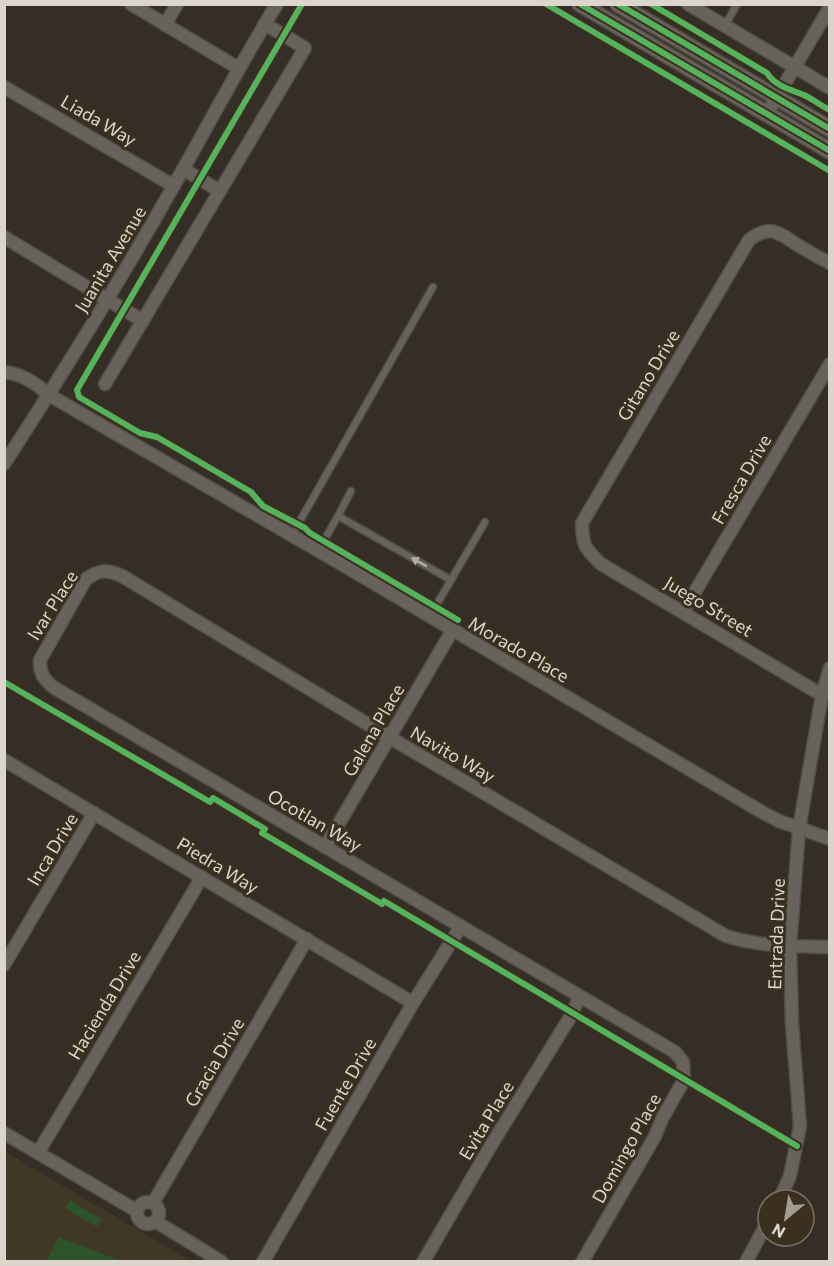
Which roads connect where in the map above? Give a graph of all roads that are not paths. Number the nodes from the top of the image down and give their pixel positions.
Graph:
1 (131, 4) edge
2 (177, 4) edge
3 (277, 4) edge
4 (580, 4) edge
5 (618, 4) edge
6 (688, 4) edge
7 (737, 4) edge
8 (830, 7) edge
9 (265, 24) junction
10 (165, 25) junction
11 (724, 26) junction
12 (794, 67) junction
13 (238, 68) junction
14 (4, 87) edge
15 (830, 88) edge
16 (776, 98) junction
17 (767, 114) junction
18 (830, 129) edge
19 (830, 151) edge
20 (183, 169) junction
21 (174, 186) junction
22 (220, 191) junction
23 (4, 237) edge
24 (830, 263) edge
25 (433, 287) dead end
26 (107, 299) junction
27 (143, 321) junction
28 (830, 364) edge
29 (4, 372) edge
30 (105, 384) dead end
31 (49, 395) junction
32 (4, 464) edge
33 (351, 491) dead end
34 (338, 516) junction
35 (485, 522) dead end
36 (291, 535) junction
37 (582, 543) joint
38 (318, 551) junction
39 (106, 570) joint
40 (451, 580) junction
41 (683, 612) junction
42 (430, 617) junction
43 (452, 631) junction
44 (40, 668) joint
45 (830, 668) edge
46 (822, 694) junction
47 (389, 737) junction
48 (4, 759) edge
49 (94, 813) junction
50 (799, 829) junction
51 (830, 839) edge
52 (325, 847) junction
53 (201, 877) junction
54 (461, 926) junction
55 (307, 939) junction
56 (790, 946) junction
57 (830, 946) edge
58 (4, 965) edge
59 (579, 998) junction
60 (413, 1003) junction
61 (4, 1133) edge
62 (38, 1153) junction
63 (784, 1188) edge
64 (153, 1203) junction
65 (137, 1211) junction
66 (155, 1221) junction
67 (756, 1243) edge
68 (222, 1262) edge
69 (262, 1262) edge
70 (423, 1262) edge
71 (582, 1262) edge
72 (746, 1262) edge

1 - 10 street
2 - 10 street
3 - 9 street, Juanita Avenue
4 - 17 street
5 - 16 street
6 - 11 street
7 - 11 lane
8 - 12 street
9 - 13 street, Juanita Avenue
9 - 22 street
10 - 13 street
11 - 12 street
12 - 15 street
12 - 16 street
13 - 20 street, Juanita Avenue
14 - 21 street, Liada Way
16 - 17 street
16 - 18 street
17 - 19 street
20 - 21 street, Juanita Avenue
20 - 22 street
21 - 26 street, Juanita Avenue
22 - 27 street
23 - 26 street
24 - 37 street, Gitano Drive
25 - 36 lane
26 - 27 street
26 - 31 street, Juanita Avenue
27 - 30 street
28 - 41 street, Fresca Drive
29 - 31 street, Morado Place
31 - 32 street, Juanita Avenue
31 - 36 street, Morado Place
33 - 34 lane
34 - 38 lane
40 -> 34 lane
35 - 40 lane
36 - 38 street, Morado Place
37 - 41 street, Juego Street
38 - 42 street, Morado Place
39 - 44 street, Ivar Place
39 - 47 street, Navito Way
40 - 42 lane
41 - 46 street, Juego Street
42 - 43 street, Morado Place
43 - 47 street, Galena Place
43 - 50 street, Morado Place
44 - 52 street, Ocotlan Way
45 - 46 street, Entrada Drive
46 - 50 street, Entrada Drive
47 - 52 street, Galena Place
47 - 56 street, Navito Way
48 - 49 street, Piedra Way
49 - 53 street, Piedra Way
49 - 58 street, Inca Drive
50 - 51 street, Morado Place
50 - 56 street, Entrada Drive
52 - 54 street, Ocotlan Way
53 - 55 street, Piedra Way
53 - 62 street, Hacienda Drive
54 - 59 street, Ocotlan Way
54 - 60 street, Fuente Drive
55 - 60 street, Piedra Way
55 - 64 street, Gracia Drive
56 - 57 street, Navito Way
56 - 63 street, Entrada Drive
59 - 70 street, Evita Place
59 - 71 street, Domingo Place
60 - 69 street, Fuente Drive
61 - 62 street
62 - 65 street
64 - 65 street
64 - 66 street
65 - 66 street
66 - 68 street
67 - 72 street

